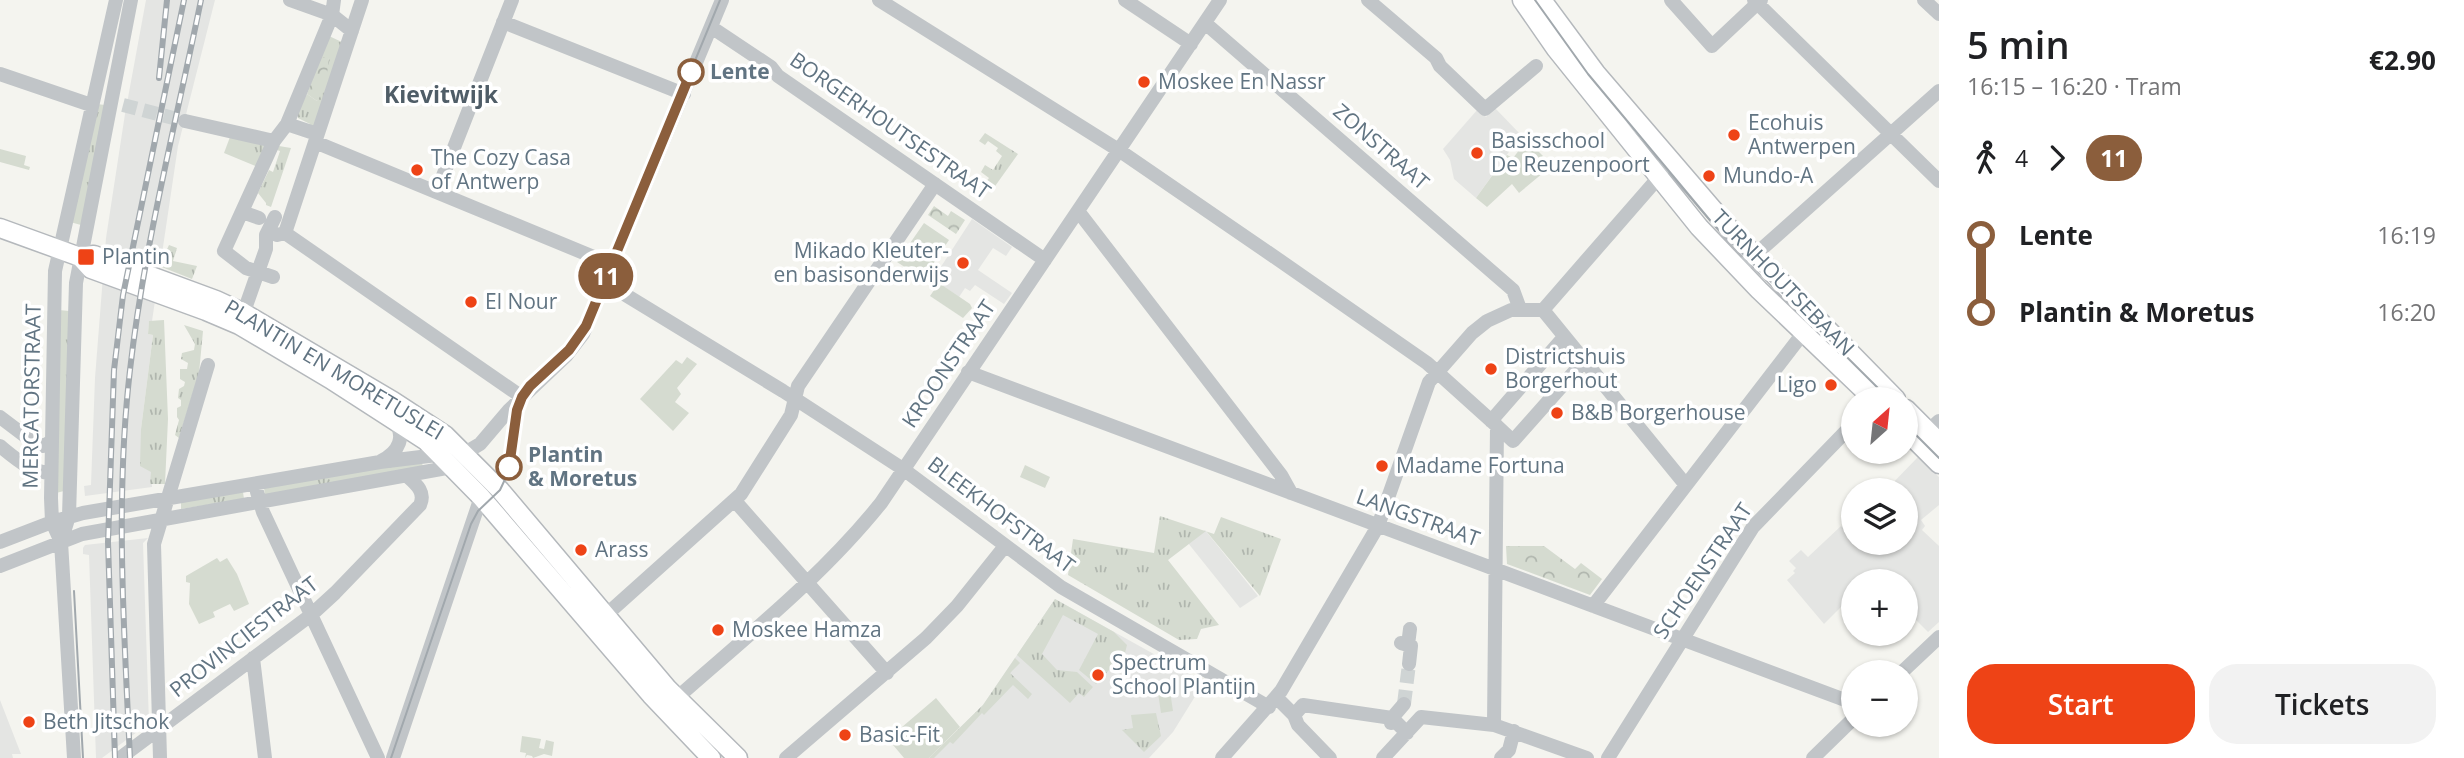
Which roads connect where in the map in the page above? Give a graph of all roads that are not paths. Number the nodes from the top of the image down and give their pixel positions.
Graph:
1 (116, 0) edge
2 (131, 0) edge
3 (290, 0) edge
4 (362, 0) edge
5 (512, 0) edge
6 (722, 0) edge
7 (879, 0) edge
8 (1125, 0) edge
9 (1220, 0) edge
10 (1368, 0) edge
11 (1522, 0) edge
12 (1542, 0) edge
13 (1671, 0) edge
14 (1924, 0) edge
15 (1754, 3) edge
16 (333, 8) edge
17 (1939, 14) edge
18 (503, 22) junction
19 (1205, 23) junction
20 (711, 27) junction
21 (352, 31) junction
22 (1191, 44) junction
23 (1536, 66) dead end
24 (0, 74) edge
25 (1939, 91) edge
26 (684, 94) junction
27 (91, 106) junction
28 (185, 121) tunnel mouth
29 (286, 124) junction
30 (1890, 133) junction
31 (316, 138) junction
32 (274, 141) junction
33 (1120, 151) junction
34 (1665, 154) junction
35 (1659, 177) junction
36 (1939, 181) edge
37 (935, 184) junction
38 (437, 191) junction
39 (1078, 211) junction
40 (242, 212) junction
41 (259, 218) dead end
42 (0, 228) edge
43 (281, 234) junction
44 (59, 249) junction
45 (1754, 256) junction
46 (80, 257) junction
47 (1045, 260) junction
48 (613, 265) junction
49 (1740, 269) junction
50 (259, 272) junction
51 (606, 283) junction
52 (1520, 309) junction
53 (1543, 310) junction
54 (242, 319) junction
55 (1804, 332) junction
56 (1564, 337) junction
57 (1584, 361) junction
58 (208, 365) dead end
59 (968, 372) junction
60 (1438, 373) junction
61 (1861, 387) edge
62 (1884, 387) edge
63 (522, 397) junction
64 (796, 400) junction
65 (389, 416) junction
66 (0, 417) edge
67 (1918, 418) edge
68 (1494, 424) junction
69 (1935, 431) edge
70 (1841, 436) edge
71 (52, 441) junction
72 (1918, 443) edge
73 (0, 446) edge
74 (439, 454) junction
75 (458, 460) junction
76 (380, 462) junction
77 (1939, 464) edge
78 (903, 469) junction
79 (51, 473) junction
80 (407, 476) junction
81 (255, 483) junction
82 (1685, 484) junction
83 (169, 493) junction
84 (1291, 493) junction
85 (481, 497) junction
86 (258, 501) junction
87 (735, 501) junction
88 (69, 516) junction
89 (161, 519) junction
90 (52, 522) junction
91 (1378, 526) junction
92 (0, 542) edge
93 (61, 542) junction
94 (1005, 545) junction
95 (0, 566) edge
96 (1496, 569) junction
97 (807, 583) junction
98 (1593, 606) junction
99 (311, 615) junction
100 (606, 615) junction
101 (1410, 629) dead end
102 (1939, 637) edge
103 (1681, 640) junction
104 (253, 658) junction
105 (1915, 660) edge
106 (1409, 664) tunnel mouth
107 (887, 673) junction
108 (1841, 699) edge
109 (1272, 702) junction
110 (670, 704) junction
111 (1404, 704) tunnel mouth
112 (1294, 715) junction
113 (1391, 720) junction
114 (1493, 725) junction
115 (158, 729) junction
116 (1514, 731) junction
117 (1841, 731) edge
118 (1407, 733) junction
119 (74, 758) edge
120 (120, 758) edge
121 (160, 758) edge
122 (265, 758) edge
123 (378, 758) edge
124 (393, 758) edge
125 (711, 758) edge
126 (738, 758) edge
127 (786, 758) edge
128 (1222, 758) edge
129 (1330, 758) edge
130 (1383, 758) edge
131 (1501, 758) edge
132 (1587, 758) edge
133 (1608, 758) edge
134 (1813, 758) edge

1 - 27 street, MERCATORSTRAAT
2 - 46 street, MERCATORSTRAAT
3 - 16 street
4 - 21 street
5 - 18 street
6 - 20 street
7 - 33 street
8 - 22 street
9 - 19 street, KROONSTRAAT
10 - 23 street
11 - 35 main road, TURNHOUTSEBAAN
12 - 34 main road, TURNHOUTSEBAAN
13 - 15 street
14 - 17 street
15 - 30 street
16 - 21 street
16 - 29 street
18 - 26 street
18 - 38 street
19 - 22 street, KROONSTRAAT
19 - 52 street, ZONSTRAAT
20 - 26 street
20 - 37 street, BORGERHOUTSESTRAAT
21 - 31 street
22 - 33 street, KROONSTRAAT
24 - 27 street
25 - 30 street
26 - 48 street
27 - 44 street, MERCATORSTRAAT
28 - 32 street
29 - 31 street
29 - 32 street
30 - 36 street
30 - 45 street
31 - 38 street
31 - 43 street
32 - 40 street
33 - 39 street, KROONSTRAAT
33 - 60 street
34 - 35 street
34 - 45 main road, TURNHOUTSEBAAN
35 - 49 main road, TURNHOUTSEBAAN
35 - 53 street
37 - 47 street, BORGERHOUTSESTRAAT
37 - 64 street
38 - 48 street
39 - 47 street, KROONSTRAAT
39 - 84 street
40 - 41 street
40 - 50 street
42 - 44 main road, PLANTIN EN MORETUSLEI
43 - 50 street
43 - 63 street
44 - 46 main road, PLANTIN EN MORETUSLEI
44 - 71 street, MERCATORSTRAAT
45 - 49 street
45 - 62 main road, TURNHOUTSEBAAN
46 - 54 main road, PLANTIN EN MORETUSLEI
46 - 88 street, MERCATORSTRAAT
47 - 59 street, KROONSTRAAT
48 - 51 street
49 - 55 main road, TURNHOUTSEBAAN
50 - 54 street
51 - 63 street
51 - 64 street, BLEEKHOFSTRAAT
52 - 53 street
52 - 60 street
53 - 56 street
54 - 65 main road, PLANTIN EN MORETUSLEI
54 - 75 main road, PLANTIN EN MORETUSLEI
55 - 61 main road, TURNHOUTSEBAAN
55 - 82 street
56 - 57 street
56 - 68 street
57 - 68 street
57 - 82 street
58 - 83 street
59 - 78 street, KROONSTRAAT
59 - 84 street, LANGSTRAAT
60 - 68 street
60 - 91 street
63 - 75 street
64 - 78 street, BLEEKHOFSTRAAT
64 - 87 street
65 - 74 main road, PLANTIN EN MORETUSLEI
65 - 76 street
66 - 71 street
67 - 69 main road
68 - 96 street
70 - 103 street, SCHOENSTRAAT
71 - 79 street, MERCATORSTRAAT
72 - 77 main road
73 - 79 street
74 - 75 main road, PLANTIN EN MORETUSLEI
74 - 76 street
75 - 80 street
75 - 85 main road, PLANTIN EN MORETUSLEI
75 - 100 main road, PLANTIN EN MORETUSLEI
76 - 81 street
78 - 94 street, BLEEKHOFSTRAAT
78 - 97 street, KROONSTRAAT
79 - 90 street, MERCATORSTRAAT
80 - 86 street
80 - 99 street, PROVINCIESTRAAT
81 - 83 street
81 - 86 street
82 - 98 street
83 - 88 street
83 - 89 street
84 - 91 street, LANGSTRAAT
85 - 110 main road, PLANTIN EN MORETUSLEI
85 - 124 street
86 - 89 street
86 - 99 street
87 - 97 street
87 - 100 street
88 - 90 street
88 - 93 street, MERCATORSTRAAT
89 - 93 street
89 - 115 street
90 - 92 street
90 - 93 street, MERCATORSTRAAT
91 - 96 street, LANGSTRAAT
91 - 109 street
93 - 95 street
93 - 119 street, MERCATORSTRAAT
94 - 107 street
94 - 109 street, BLEEKHOFSTRAAT
96 - 98 street, LANGSTRAAT
96 - 114 street
97 - 107 street
97 - 110 street, KROONSTRAAT
98 - 103 street, LANGSTRAAT
99 - 104 street, PROVINCIESTRAAT
99 - 123 street
100 - 110 main road, PLANTIN EN MORETUSLEI
101 - 106 street
102 - 105 street
103 - 108 street, LANGSTRAAT
103 - 133 street, SCHOENSTRAAT
104 - 115 street, PROVINCIESTRAAT
104 - 122 street
107 - 127 street
109 - 112 street, BLEEKHOFSTRAAT
109 - 128 street
110 - 125 main road, PLANTIN EN MORETUSLEI
110 - 126 main road, PLANTIN EN MORETUSLEI
111 - 113 street
112 - 113 street
112 - 129 street, BLEEKHOFSTRAAT
113 - 118 street
114 - 116 street
114 - 118 street
115 - 120 street, PROVINCIESTRAAT
115 - 121 street
116 - 131 street
116 - 132 street
117 - 134 street
118 - 130 street

